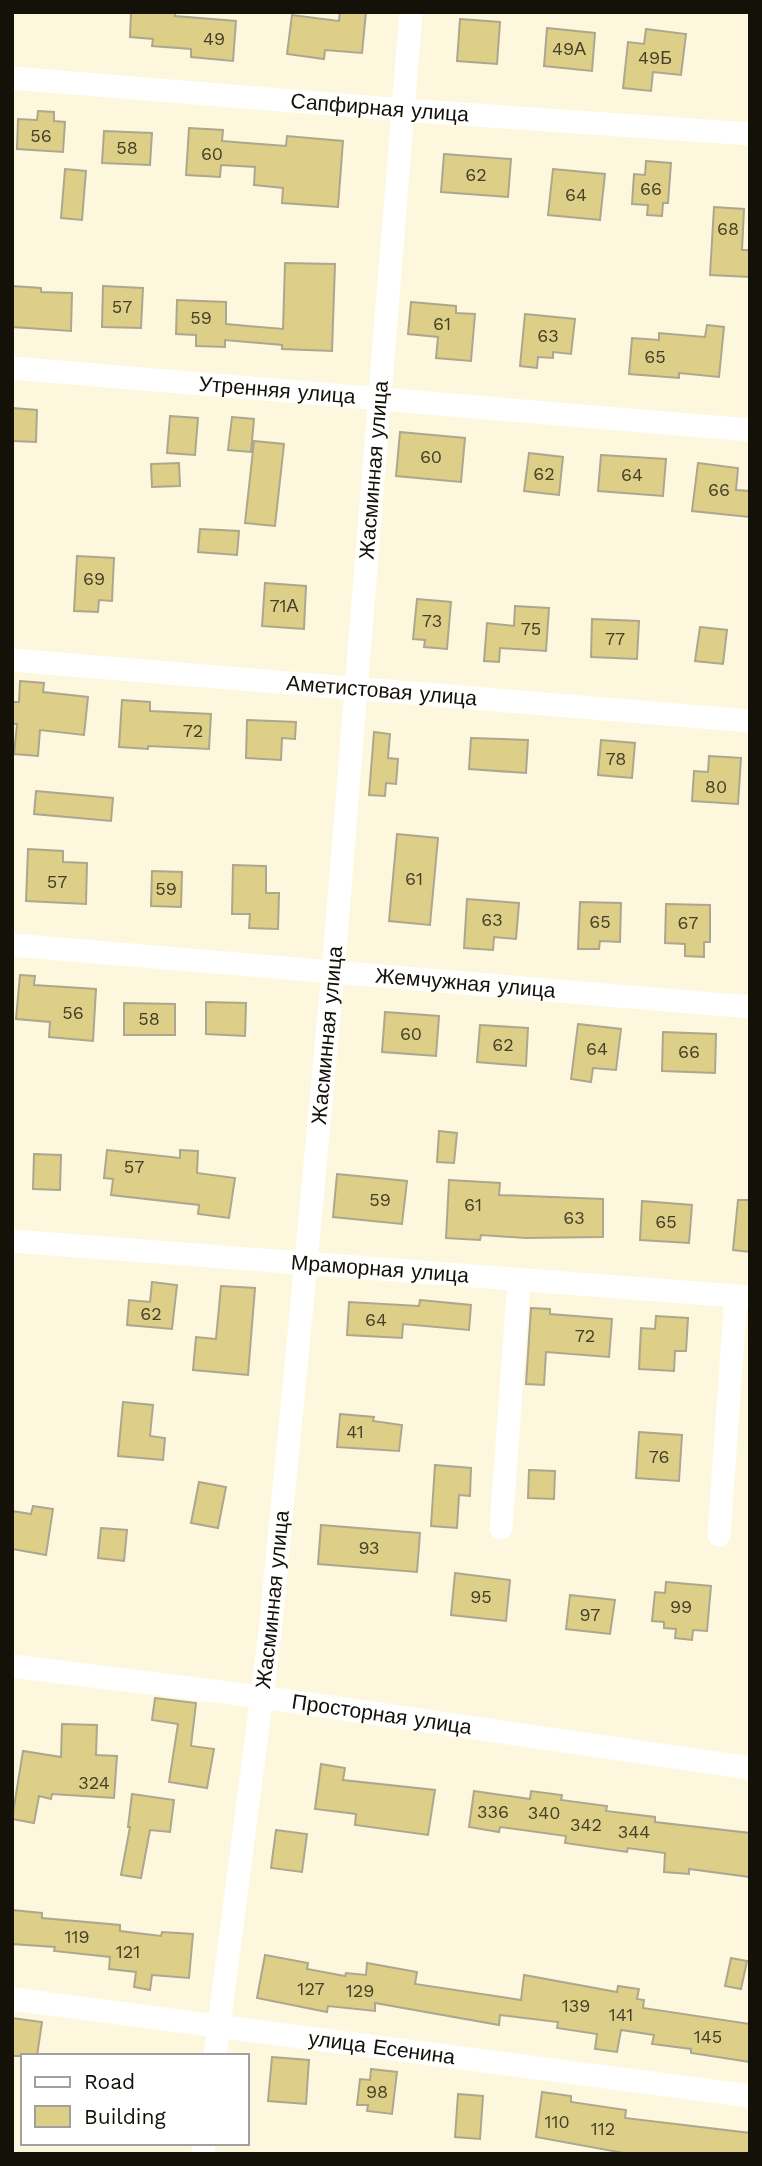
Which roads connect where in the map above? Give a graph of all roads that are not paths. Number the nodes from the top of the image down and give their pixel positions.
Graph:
1 (411, 12) edge
2 (12, 78) edge
3 (403, 110) junction
4 (750, 134) edge
5 (12, 368) edge
6 (381, 398) junction
7 (750, 430) edge
8 (12, 660) edge
9 (356, 689) junction
10 (750, 721) edge
11 (12, 945) edge
12 (333, 972) junction
13 (750, 1007) edge
14 (12, 1241) edge
15 (306, 1264) junction
16 (519, 1280) junction
17 (743, 1297) edge
18 (501, 1528) dead end
19 (719, 1535) dead end
20 (12, 1666) edge
21 (262, 1697) junction
22 (750, 1768) edge
23 (12, 1999) edge
24 (219, 2026) junction
25 (215, 2054) edge
26 (750, 2096) edge

1 - 3 street, Жасминная улица
2 - 3 street, Сапфирная улица
3 - 4 street, Сапфирная улица
3 - 6 street, Жасминная улица
5 - 6 street, Утренняя улица
6 - 7 street, Утренняя улица
6 - 9 street, Жасминная улица
8 - 9 street, Аметистовая улица
9 - 10 street, Аметистовая улица
9 - 12 street, Жасминная улица
11 - 12 street, Жемчужная улица
12 - 13 street, Жемчужная улица
12 - 15 street, Жасминная улица
14 - 15 street, Мраморная улица
15 - 16 street, Мраморная улица
15 - 21 street, Жасминная улица
16 - 17 street, Мраморная улица
16 - 18 street
17 - 19 street
20 - 21 street, Просторная улица
21 - 22 street, Просторная улица
21 - 24 street, Жасминная улица
23 - 24 street, улица Есенина
24 - 25 street, Жасминная улица
24 - 26 street, улица Есенина

